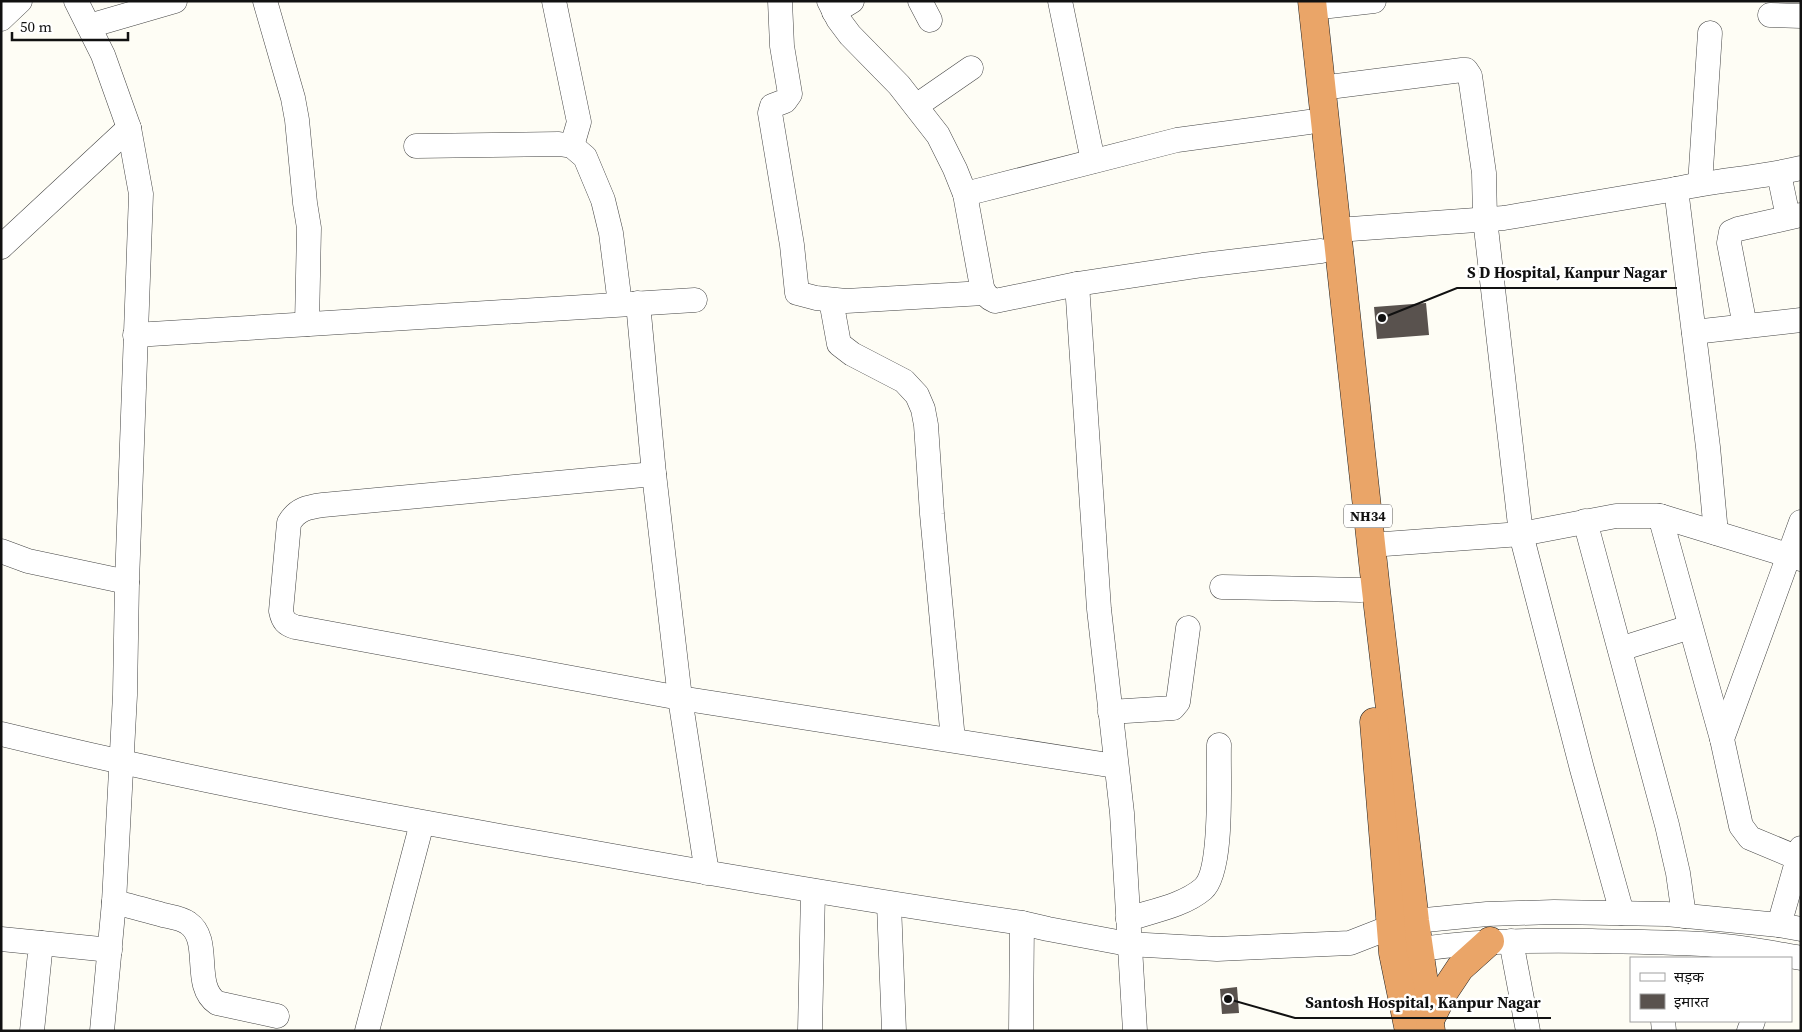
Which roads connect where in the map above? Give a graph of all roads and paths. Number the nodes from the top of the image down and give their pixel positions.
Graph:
1 (20, 1) edge
2 (76, 1) edge
3 (175, 1) edge
4 (265, 1) edge
5 (554, 1) edge
6 (780, 1) edge
7 (1060, 1) edge
8 (1374, 1) edge
9 (1306, 4) edge
10 (838, 5) edge
11 (1770, 14) dead end
12 (1801, 16) edge
13 (1, 19) edge
14 (89, 26) junction
15 (1710, 34) dead end
16 (971, 68) dead end
17 (1321, 88) junction
18 (916, 106) junction
19 (1309, 122) junction
20 (129, 128) junction
21 (416, 146) dead end
22 (572, 146) junction
23 (1093, 161) junction
24 (1795, 167) edge
25 (1700, 184) junction
26 (1676, 189) junction
27 (965, 194) junction
28 (1794, 216) edge
29 (1485, 219) junction
30 (1329, 241) junction
31 (1, 246) edge
32 (1077, 284) junction
33 (984, 293) junction
34 (695, 300) dead end
35 (831, 300) junction
36 (629, 303) junction
37 (1801, 320) edge
38 (307, 324) junction
39 (1745, 326) junction
40 (1694, 332) junction
41 (136, 335) junction
42 (654, 474) junction
43 (292, 493) dead end
44 (1660, 516) junction
45 (292, 518) junction
46 (1585, 521) junction
47 (1801, 522) edge
48 (1716, 533) junction
49 (1521, 534) junction
50 (1371, 546) junction
51 (1, 551) edge
52 (1794, 556) edge
53 (127, 582) junction
54 (1222, 587) dead end
55 (1360, 590) junction
56 (1690, 627) junction
57 (1188, 628) dead end
58 (1620, 649) junction
59 (680, 698) junction
60 (1110, 712) junction
61 (1, 734) edge
62 (1722, 739) junction
63 (952, 740) junction
64 (1218, 745) dead end
65 (121, 763) junction
66 (1116, 766) junction
67 (422, 823) junction
68 (1799, 853) edge
69 (707, 873) junction
70 (812, 891) junction
71 (114, 902) junction
72 (890, 904) junction
73 (1622, 913) junction
74 (1675, 915) junction
75 (1128, 919) junction
76 (1022, 923) junction
77 (1790, 927) edge
78 (1405, 938) junction
79 (1, 939) edge
80 (1500, 941) junction
81 (41, 943) junction
82 (1128, 944) junction
83 (110, 950) junction
84 (1660, 950) edge
85 (1752, 954) edge
86 (1789, 957) edge
87 (277, 1016) dead end
88 (1423, 1027) edge
89 (32, 1031) edge
90 (102, 1031) edge
91 (366, 1031) edge
92 (810, 1031) edge
93 (894, 1031) edge
94 (1021, 1031) edge
95 (1135, 1031) edge
96 (1528, 1031) edge

1 - 13 street
2 - 14 street
3 - 14 street
4 - 38 street
5 - 22 street
6 - 35 street
7 - 23 street
8 - 9 street
9 - 17 highway, NH34
9 - 19 highway, NH34
10 - 18 street
11 - 12 street
14 - 20 street
15 - 25 street
16 - 18 street
17 - 29 street
17 - 30 highway, NH34
18 - 27 street
19 - 23 street
19 - 30 highway, NH34
20 - 31 street
20 - 41 street
21 - 22 street
22 - 36 street
23 - 27 street
24 - 25 street
24 - 28 street
25 - 26 street
26 - 29 street
26 - 40 street
27 - 33 street
28 - 39 street
29 - 30 street
29 - 49 street
30 - 32 street
30 - 50 highway, NH34
30 - 55 highway, NH34
32 - 33 street
32 - 60 street
33 - 35 street
34 - 36 street
35 - 63 street
36 - 38 street
36 - 42 street
37 - 39 street
38 - 41 street
39 - 40 street
40 - 48 street
41 - 53 street
42 - 45 street
42 - 59 street
43 - 45 street
44 - 46 street
44 - 48 street
44 - 56 street
45 - 59 street
46 - 49 street
46 - 58 street
47 - 52 street
48 - 52 street
49 - 50 street
49 - 73 street
50 - 78 highway, NH34
51 - 53 street
52 - 62 street
53 - 65 street
54 - 55 street
55 - 78 highway, NH34
56 - 58 street
56 - 62 street
57 - 60 street
58 - 74 street
59 - 63 street
59 - 69 street
60 - 66 street
61 - 65 street
62 - 68 street
63 - 66 street
64 - 75 street
65 - 67 street
65 - 71 street
66 - 75 street
67 - 69 street
67 - 91 street
68 - 77 street
69 - 70 street
70 - 72 street
70 - 92 street
71 - 83 street
71 - 87 street
72 - 76 street
72 - 93 street
73 - 74 street
73 - 78 street
74 - 77 street
74 - 84 street
75 - 82 street
76 - 82 street
76 - 94 street
78 - 80 street
78 - 82 street
78 - 88 highway, NH34
79 - 81 street
80 - 84 street
80 - 88 highway
80 - 96 street
81 - 83 street
81 - 89 street
82 - 95 street
83 - 90 street
84 - 85 street
85 - 86 street

